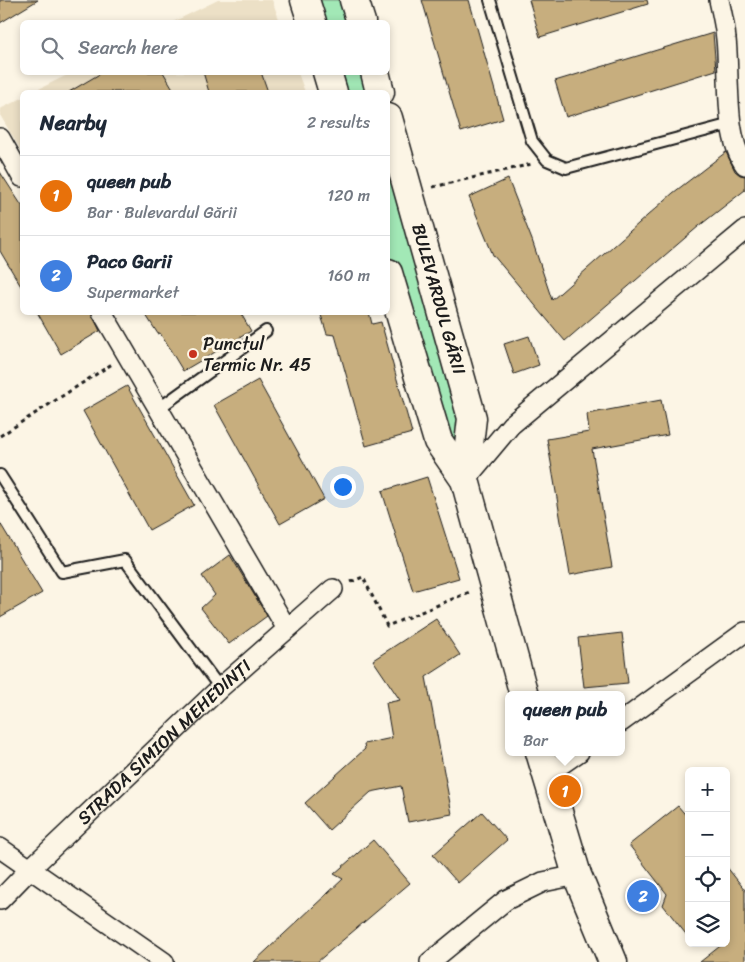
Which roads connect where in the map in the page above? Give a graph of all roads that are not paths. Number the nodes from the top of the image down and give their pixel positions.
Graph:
1 (305, 0) edge
2 (354, 0) edge
3 (490, 0) edge
4 (719, 0) edge
5 (311, 20) edge
6 (359, 20) edge
7 (328, 75) edge
8 (376, 75) edge
9 (332, 90) edge
10 (380, 90) edge
11 (731, 124) junction
12 (390, 125) edge
13 (0, 138) edge
14 (745, 165) edge
15 (20, 173) edge
16 (745, 230) edge
17 (390, 280) edge
18 (104, 315) edge
19 (266, 331) dead end
20 (158, 409) junction
21 (0, 475) edge
22 (465, 480) junction
23 (333, 589) road end
24 (287, 629) junction
25 (745, 632) edge
26 (220, 688) junction
27 (523, 691) edge
28 (625, 719) edge
29 (567, 756) edge
30 (543, 764) edge
31 (0, 848) edge
32 (30, 869) junction
33 (577, 875) junction
34 (0, 900) edge
35 (164, 962) edge
36 (430, 962) edge
37 (613, 962) edge

1 - 5 main road
2 - 6 main road
3 - 11 lane
4 - 11 street
7 - 9 main road
8 - 10 main road
11 - 14 street
12 - 22 main road, BULEVARDUL GĂRII
13 - 15 street
16 - 22 street
17 - 22 main road, BULEVARDUL GĂRII
18 - 20 street
19 - 20 lane
20 - 24 street
21 - 26 lane
22 - 27 main road, BULEVARDUL GĂRII
23 - 24 street, STRADA SIMION MEHEDINȚI
24 - 26 street, STRADA SIMION MEHEDINȚI
25 - 28 street
26 - 32 street, STRADA SIMION MEHEDINȚI
29 - 30 street
30 - 33 main road
31 - 32 street
32 - 34 street, STRADA SIMION MEHEDINȚI
32 - 35 street
33 - 36 street
33 - 37 main road

